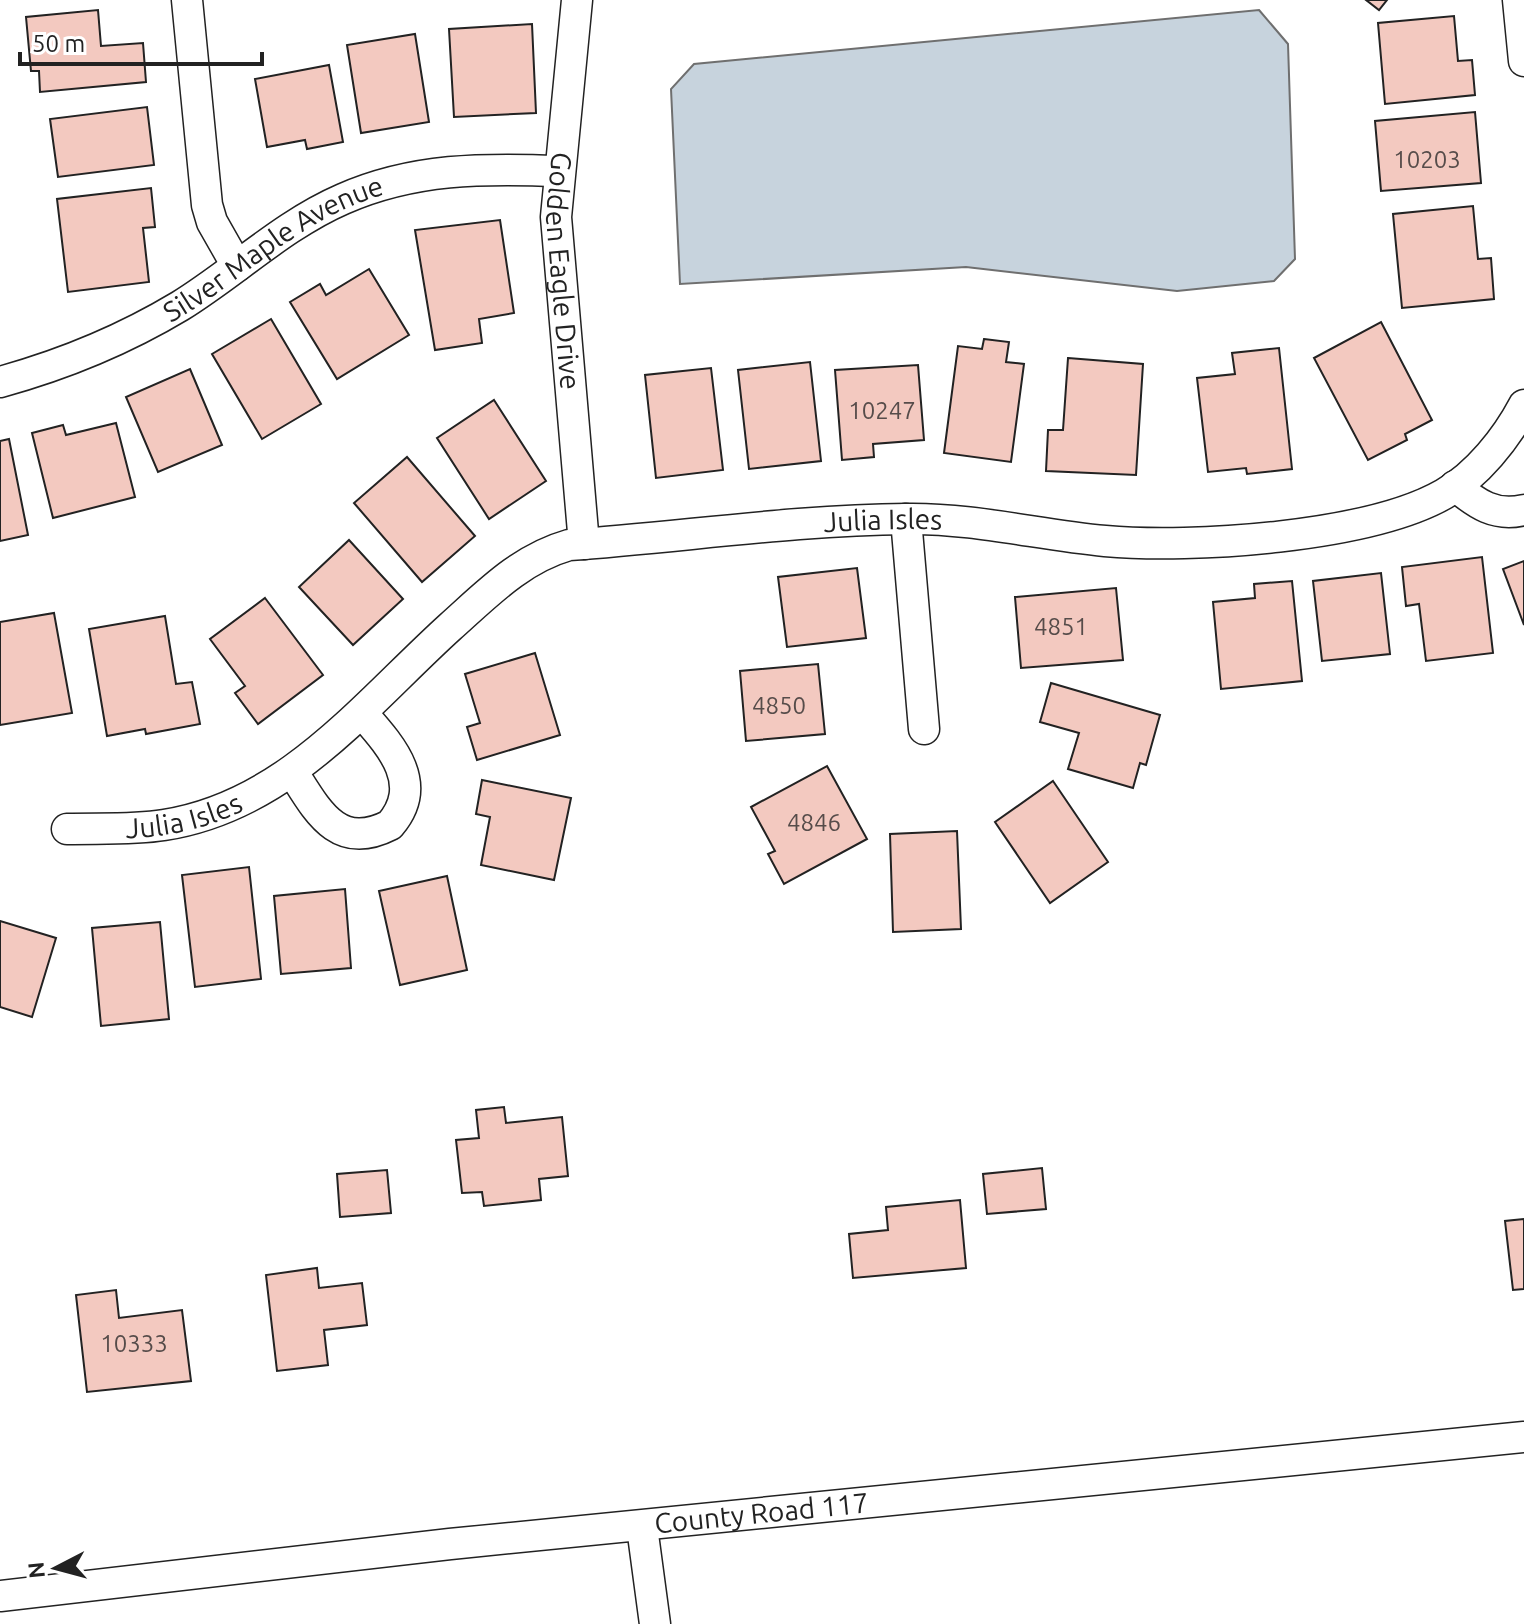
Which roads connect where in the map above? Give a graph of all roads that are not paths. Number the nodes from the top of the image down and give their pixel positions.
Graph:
1 (187, 0) edge
2 (577, 0) edge
3 (1518, 0) edge
4 (1524, 61) edge
5 (559, 171) junction
6 (237, 266) junction
7 (0, 382) edge
8 (1524, 405) edge
9 (1455, 486) junction
10 (1524, 510) edge
11 (906, 519) junction
12 (584, 544) junction
13 (362, 713) junction
14 (924, 729) dead end
15 (292, 771) junction
16 (67, 829) dead end
17 (1524, 1437) edge
18 (642, 1527) junction
19 (0, 1596) edge
20 (655, 1624) edge

1 - 6 street
2 - 5 street, Golden Eagle Drive
3 - 4 street
5 - 6 street, Silver Maple Avenue
5 - 12 street, Golden Eagle Drive
6 - 7 street, Silver Maple Avenue
8 - 9 street, Julia Isles
9 - 10 street
9 - 11 street, Julia Isles
11 - 12 street, Julia Isles
11 - 14 street
12 - 13 street, Julia Isles
13 - 15 street, Julia Isles
13 - 15 street
15 - 16 street, Julia Isles
17 - 18 street, County Road 117
18 - 19 street, County Road 117
18 - 20 street

